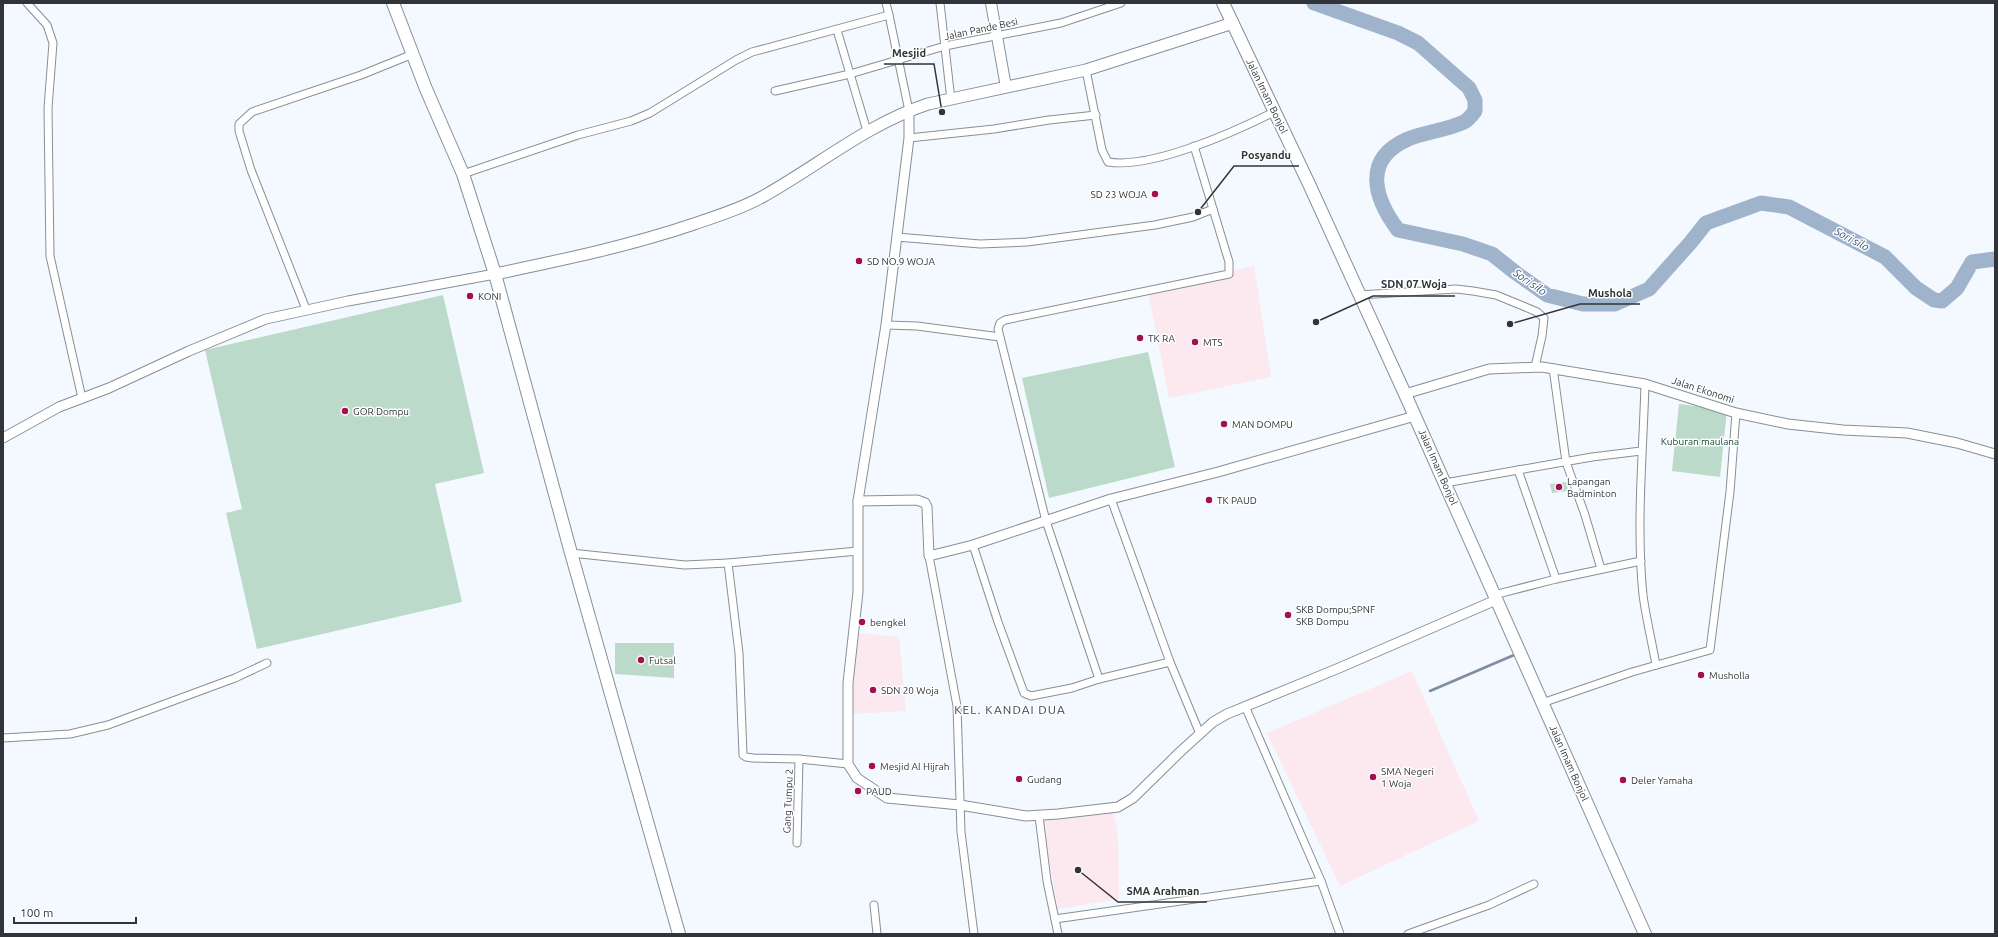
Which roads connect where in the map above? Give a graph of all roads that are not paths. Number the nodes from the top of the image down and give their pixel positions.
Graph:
1 (27, 3) edge
2 (393, 3) edge
3 (886, 3) edge
4 (940, 3) edge
5 (991, 3) edge
6 (1121, 3) edge
7 (1223, 3) edge
8 (889, 15) junction
9 (1233, 23) junction
10 (837, 30) junction
11 (998, 36) junction
12 (945, 46) junction
13 (413, 54) junction
14 (898, 60) junction
15 (1086, 70) junction
16 (850, 74) junction
17 (1006, 87) junction
18 (775, 91) dead end
19 (951, 100) junction
20 (909, 111) junction
21 (1274, 112) junction
22 (1096, 115) junction
23 (867, 131) junction
24 (909, 138) junction
25 (1194, 146) junction
26 (463, 174) junction
27 (1213, 209) junction
28 (897, 237) junction
29 (495, 274) junction
30 (1359, 295) junction
31 (306, 310) junction
32 (886, 325) junction
33 (1000, 337) junction
34 (1535, 367) junction
35 (1553, 368) junction
36 (1645, 384) junction
37 (1405, 394) junction
38 (82, 398) junction
39 (1736, 413) junction
40 (1415, 416) junction
41 (3, 438) edge
42 (1641, 452) junction
43 (1995, 454) edge
44 (1566, 462) junction
45 (1518, 470) junction
46 (1445, 483) junction
47 (1111, 499) junction
48 (858, 501) junction
49 (1046, 521) junction
50 (973, 545) junction
51 (858, 551) junction
52 (572, 553) junction
53 (929, 556) junction
54 (1641, 561) junction
55 (728, 563) junction
56 (1601, 569) junction
57 (1556, 579) junction
58 (1495, 598) junction
59 (267, 662) dead end
60 (1170, 662) junction
61 (1656, 664) junction
62 (1099, 679) junction
63 (1542, 703) junction
64 (1245, 706) junction
65 (1200, 734) junction
66 (3, 738) edge
67 (799, 759) junction
68 (848, 764) junction
69 (960, 805) junction
70 (1039, 816) junction
71 (797, 843) dead end
72 (1321, 881) junction
73 (1534, 884) dead end
74 (874, 905) dead end
75 (1055, 919) junction
76 (680, 934) edge
77 (877, 934) edge
78 (974, 934) edge
79 (1058, 934) edge
80 (1340, 934) edge
81 (1408, 934) edge
82 (1645, 934) edge

1 - 38 street
2 - 13 highway
3 - 8 street
4 - 12 street
5 - 11 main road
6 - 11 street, Jalan Pande Besi
7 - 9 highway, Jalan Imam Bonjol
8 - 10 street
8 - 14 street
9 - 15 main road
9 - 21 highway, Jalan Imam Bonjol
10 - 16 street
10 - 26 street
11 - 12 street, Jalan Pande Besi
11 - 17 main road
12 - 14 street, Jalan Pande Besi
12 - 19 street
13 - 26 highway
13 - 31 street
14 - 16 street, Jalan Pande Besi
14 - 20 street
15 - 17 main road
15 - 22 street
16 - 18 street, Jalan Pande Besi
16 - 23 street
17 - 19 main road
19 - 20 main road
20 - 23 main road
20 - 24 street
21 - 25 street
21 - 30 highway, Jalan Imam Bonjol
22 - 24 street
22 - 25 street
23 - 29 main road
24 - 28 street
25 - 27 street
26 - 29 highway
27 - 28 street
27 - 33 street
28 - 32 street
29 - 31 street
29 - 52 highway
30 - 34 street
30 - 37 highway, Jalan Imam Bonjol
31 - 38 street
32 - 33 street
32 - 48 street
33 - 49 street
34 - 35 street, Jalan Ekonomi
34 - 37 street, Jalan Ekonomi
35 - 36 street, Jalan Ekonomi
35 - 44 street
36 - 39 street, Jalan Ekonomi
36 - 42 street
37 - 40 highway, Jalan Imam Bonjol
38 - 41 street
39 - 43 street, Jalan Ekonomi
39 - 61 street
40 - 46 highway, Jalan Imam Bonjol
40 - 47 street
42 - 44 street
42 - 54 street
44 - 45 street
44 - 56 street
45 - 46 street
45 - 57 street
46 - 58 highway, Jalan Imam Bonjol
47 - 49 street
47 - 60 street
48 - 51 street
48 - 53 street
49 - 50 street
49 - 62 street
50 - 53 street
50 - 62 street
51 - 55 street
51 - 68 street
52 - 55 street
52 - 76 highway
53 - 69 street
54 - 56 street
54 - 61 street
55 - 67 street
56 - 57 street
57 - 58 street
58 - 63 highway, Jalan Imam Bonjol
58 - 64 street
59 - 66 street
60 - 62 street
60 - 65 street
61 - 63 street
63 - 82 highway, Jalan Imam Bonjol
64 - 65 street
64 - 72 street
65 - 70 street
67 - 68 street
67 - 71 street, Gang Tumpu 2
68 - 69 street
69 - 70 street
69 - 78 street
70 - 75 street
72 - 75 street
72 - 80 street
73 - 81 street
74 - 77 street
75 - 79 street

